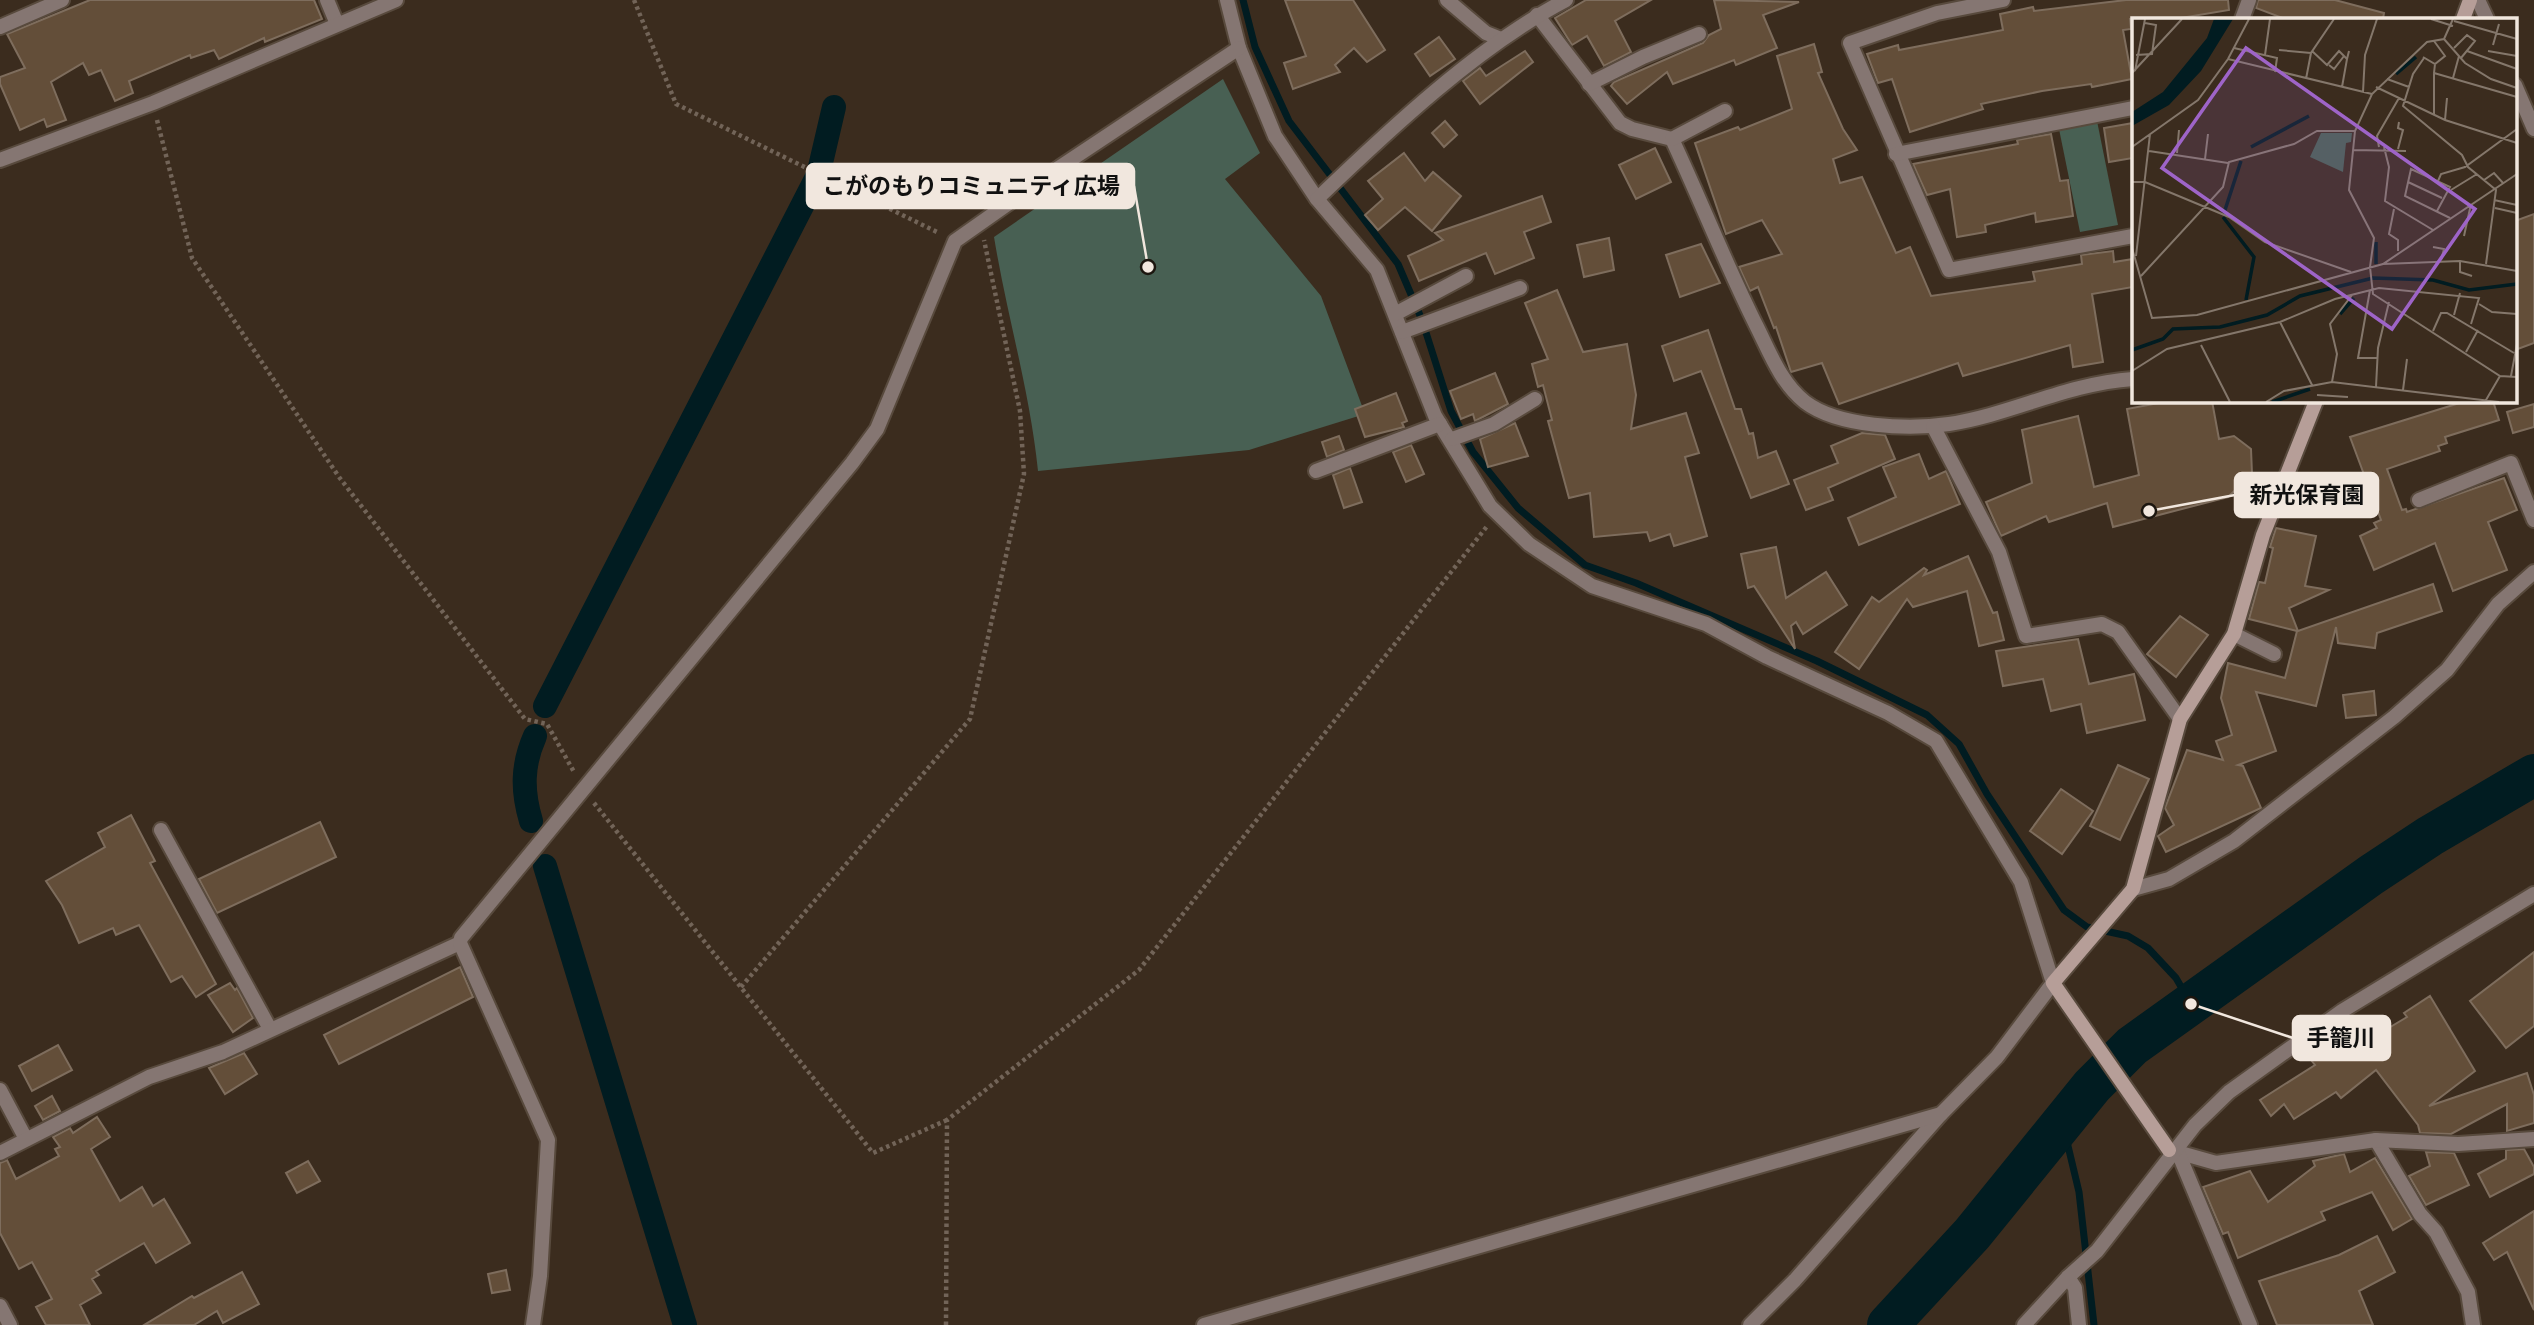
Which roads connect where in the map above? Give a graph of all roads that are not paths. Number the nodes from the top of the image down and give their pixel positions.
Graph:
1 (62, 0) edge
2 (327, 0) edge
3 (396, 0) edge
4 (1227, 0) edge
5 (1447, 0) edge
6 (1566, 0) edge
7 (2003, 0) edge
8 (2249, 0) edge
9 (2470, 0) edge
10 (2479, 0) edge
11 (1537, 15) junction
12 (2242, 18) edge
13 (2463, 18) edge
14 (2487, 18) edge
15 (337, 24) junction
16 (0, 27) edge
17 (1699, 34) dead end
18 (1500, 39) junction
19 (1239, 48) junction
20 (1589, 84) junction
21 (2516, 87) edge
22 (2132, 108) edge
23 (1725, 111) dead end
24 (2534, 130) edge
25 (1672, 139) junction
26 (1896, 154) junction
27 (0, 160) edge
28 (1320, 196) junction
29 (2132, 236) edge
30 (1466, 276) dead end
31 (1520, 288) dead end
32 (1398, 312) junction
33 (1405, 330) junction
34 (2132, 379) edge
35 (1535, 399) dead end
36 (2316, 402) edge
37 (1440, 424) junction
38 (1933, 426) junction
39 (1451, 439) junction
40 (1316, 471) dead end
41 (2419, 500) dead end
42 (2534, 520) edge
43 (2534, 572) edge
44 (2234, 634) junction
45 (2274, 654) dead end
46 (2180, 719) junction
47 (160, 830) dead end
48 (2133, 889) junction
49 (2534, 894) edge
50 (460, 943) junction
51 (2053, 983) junction
52 (270, 1029) junction
53 (0, 1090) edge
54 (1941, 1114) junction
55 (26, 1139) junction
56 (2534, 1139) edge
57 (2376, 1140) junction
58 (2173, 1150) junction
59 (0, 1153) edge
60 (2073, 1272) junction
61 (0, 1306) edge
62 (10, 1325) edge
63 (533, 1325) edge
64 (1204, 1325) edge
65 (1750, 1325) edge
66 (2024, 1325) edge
67 (2079, 1325) edge
68 (2250, 1325) edge
69 (2473, 1325) edge

1 - 16 street
2 - 15 street
3 - 15 street
4 - 19 street
5 - 18 street
6 - 11 street
7 - 26 street
8 - 12 street
9 - 13 street
10 - 14 street
11 - 18 street
11 - 20 street
15 - 27 street
17 - 20 street
18 - 28 street
19 - 28 street
19 - 50 street
20 - 25 street
21 - 24 street
22 - 26 street
23 - 25 street
25 - 38 street
26 - 29 street
28 - 32 street
30 - 32 street
31 - 33 street
32 - 33 street
33 - 37 street
34 - 38 street
35 - 39 street
36 - 44 street
37 - 39 street
37 - 40 street
38 - 46 street
39 - 51 street
41 - 42 street
43 - 48 street
44 - 45 street
44 - 46 street
46 - 48 street
47 - 52 street
48 - 51 street
49 - 58 street
50 - 52 street
50 - 63 street
51 - 54 street
51 - 58 street
52 - 55 street
53 - 55 street
54 - 64 street
54 - 65 street
55 - 59 street
56 - 57 street
57 - 58 street
57 - 69 street
58 - 60 street
58 - 68 street
60 - 66 street
60 - 67 street
61 - 62 street

